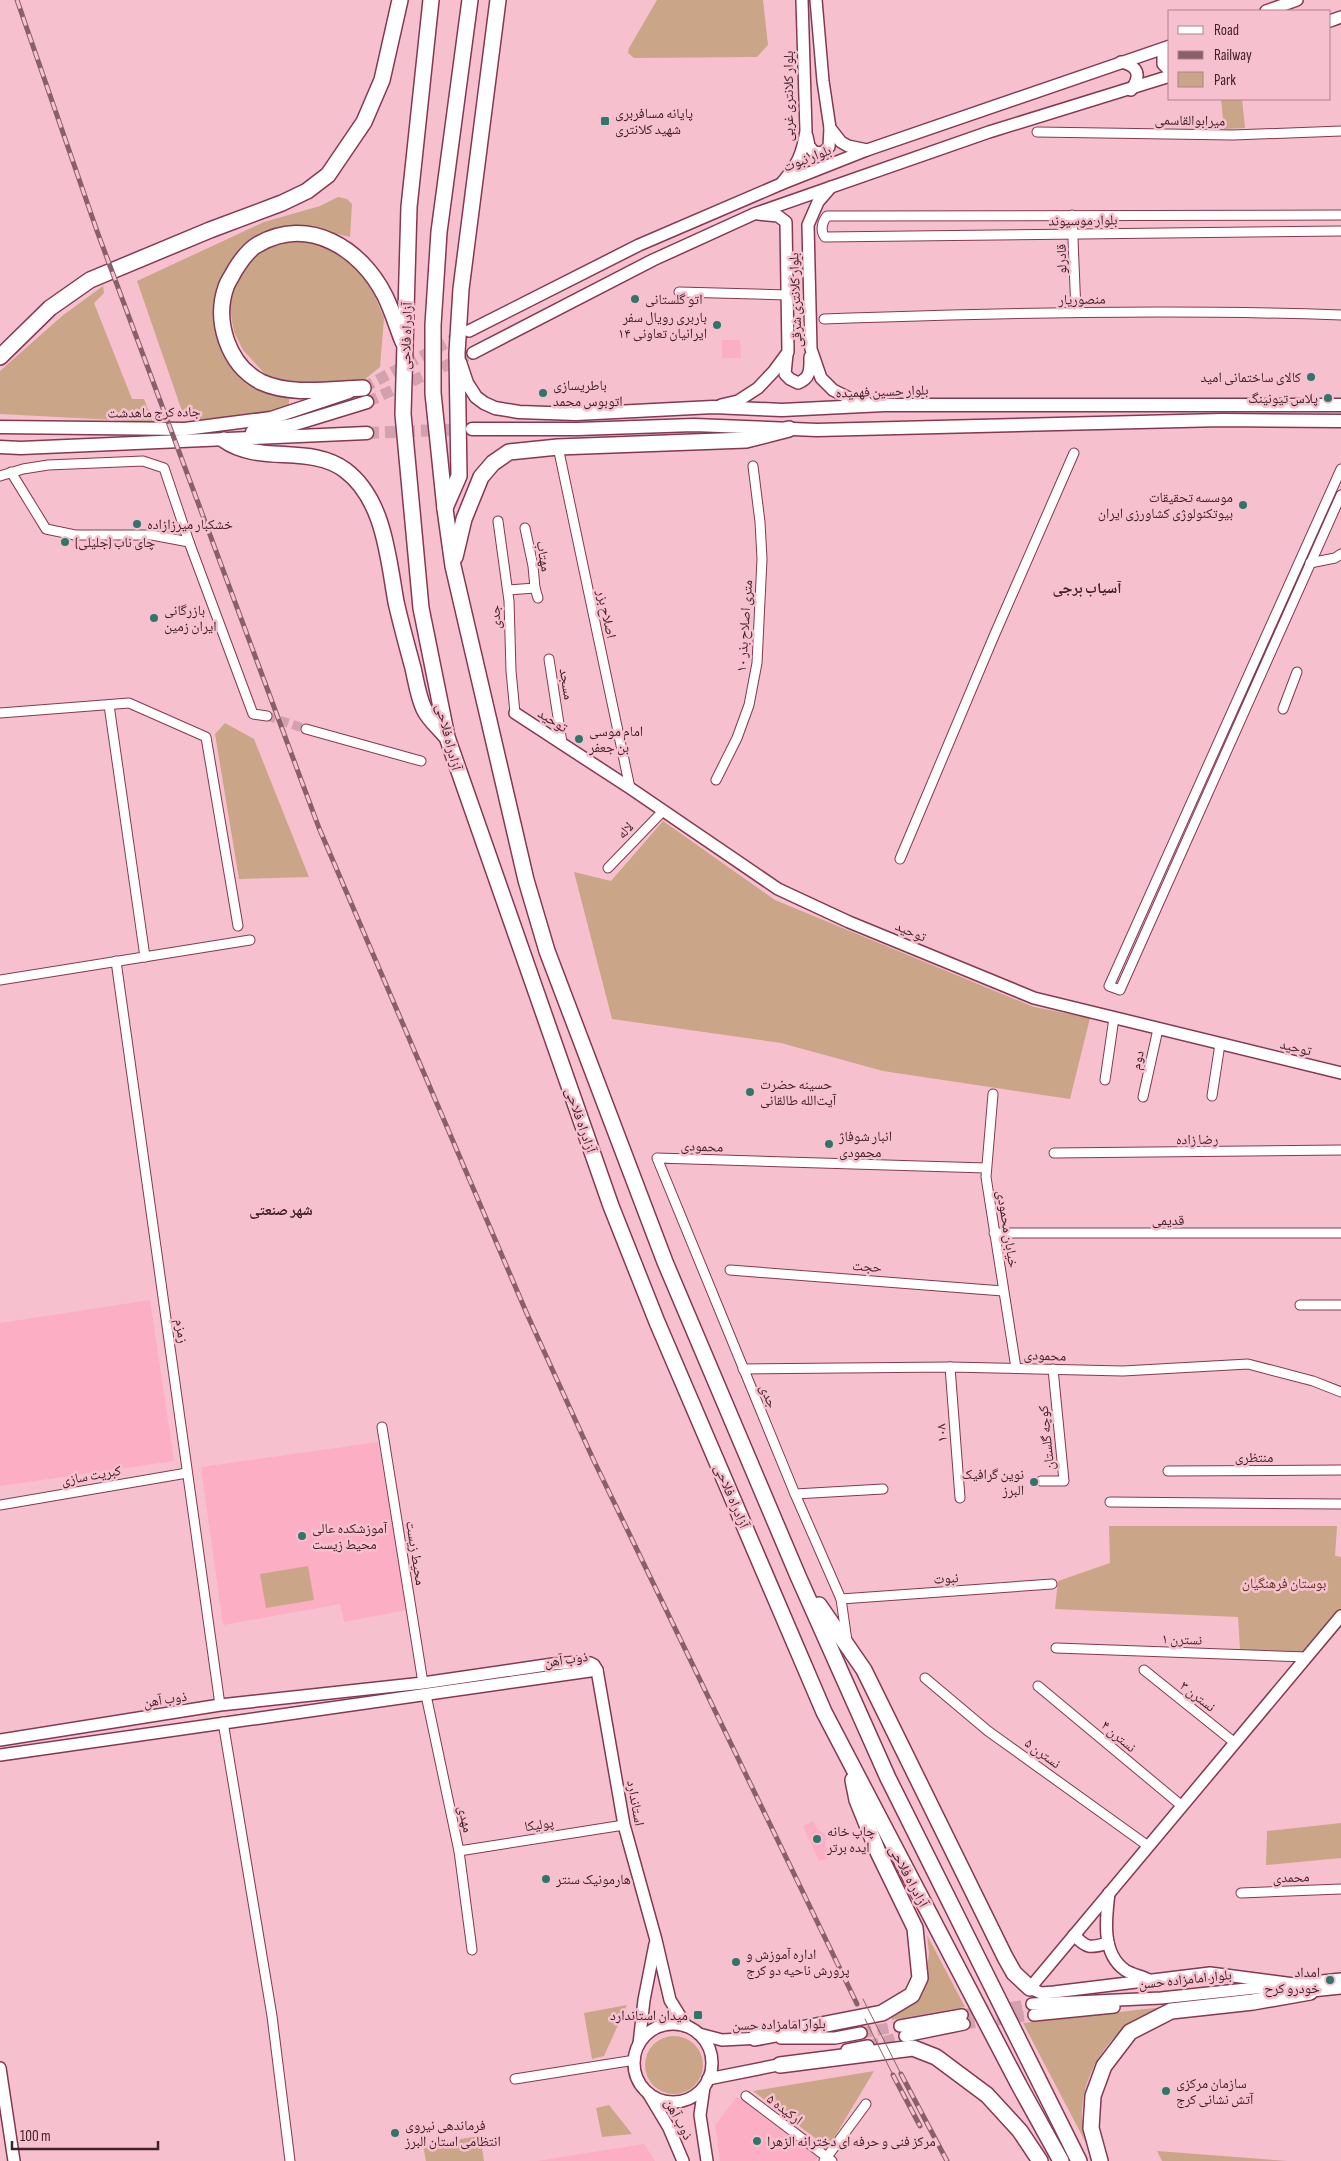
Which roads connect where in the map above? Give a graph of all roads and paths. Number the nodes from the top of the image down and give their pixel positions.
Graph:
1 (400, 0) edge
2 (431, 0) edge
3 (470, 0) edge
4 (498, 0) edge
5 (802, 0) edge
6 (816, 0) edge
7 (1297, 0) edge
8 (1269, 10) edge
9 (1168, 47) edge
10 (1168, 48) edge
11 (1121, 62) junction
12 (1168, 69) edge
13 (1168, 77) edge
14 (1132, 90) junction
15 (830, 128) junction
16 (1341, 131) edge
17 (806, 132) junction
18 (1037, 132) dead end
19 (867, 150) junction
20 (780, 184) junction
21 (832, 186) junction
22 (754, 214) junction
23 (1341, 215) edge
24 (1072, 216) junction
25 (1341, 231) edge
26 (1074, 234) junction
27 (679, 292) dead end
28 (787, 294) junction
29 (809, 294) junction
30 (1076, 312) junction
31 (1341, 315) edge
32 (824, 319) dead end
33 (470, 331) tunnel mouth
34 (406, 349) junction
35 (811, 349) junction
36 (788, 352) junction
37 (457, 353) junction
38 (473, 353) tunnel mouth
39 (0, 357) edge
40 (365, 395) junction
41 (1075, 404) junction
42 (884, 405) junction
43 (1341, 405) edge
44 (713, 407) junction
45 (0, 420) edge
46 (1341, 421) edge
47 (1076, 424) junction
48 (0, 427) edge
49 (63, 427) junction
50 (472, 429) tunnel mouth
51 (789, 430) junction
52 (367, 433) tunnel mouth
53 (224, 440) junction
54 (0, 447) edge
55 (558, 447) junction
56 (21, 448) junction
57 (0, 452) edge
58 (1074, 453) dead end
59 (753, 466) dead end
60 (1341, 469) edge
61 (11, 472) junction
62 (0, 476) edge
63 (1341, 496) edge
64 (445, 509) junction
65 (1338, 510) edge
66 (498, 521) dead end
67 (525, 528) dead end
68 (189, 542) junction
69 (1341, 554) edge
70 (1310, 564) junction
71 (453, 566) junction
72 (535, 588) junction
73 (508, 590) junction
74 (538, 598) dead end
75 (549, 659) dead end
76 (1297, 672) dead end
77 (109, 705) junction
78 (1282, 709) dead end
79 (0, 713) edge
80 (515, 713) joint
81 (267, 716) tunnel mouth
82 (306, 729) tunnel mouth
83 (446, 737) junction
84 (562, 743) junction
85 (421, 761) dead end
86 (716, 780) dead end
87 (630, 788) junction
88 (663, 811) junction
89 (900, 859) dead end
90 (608, 868) dead end
91 (238, 926) dead end
92 (250, 940) dead end
93 (146, 957) junction
94 (116, 961) junction
95 (0, 980) edge
96 (1114, 1018) junction
97 (1158, 1028) junction
98 (1220, 1044) junction
99 (1341, 1073) edge
100 (1105, 1080) dead end
101 (993, 1094) dead end
102 (1212, 1096) dead end
103 (1144, 1097) dead end
104 (1341, 1150) edge
105 (1054, 1154) dead end
106 (657, 1158) joint
107 (986, 1168) junction
108 (994, 1233) junction
109 (1341, 1233) edge
110 (730, 1270) dead end
111 (1003, 1291) junction
112 (1300, 1305) dead end
113 (1341, 1305) edge
114 (950, 1367) junction
115 (1016, 1368) junction
116 (743, 1369) junction
117 (1053, 1369) junction
118 (1341, 1392) edge
119 (382, 1427) dead end
120 (1341, 1470) edge
121 (1168, 1471) dead end
122 (187, 1473) junction
123 (1041, 1482) dead end
124 (883, 1489) dead end
125 (795, 1494) junction
126 (960, 1498) dead end
127 (1110, 1502) dead end
128 (1341, 1504) edge
129 (0, 1505) edge
130 (798, 1576) junction
131 (1052, 1584) dead end
132 (841, 1599) junction
133 (1341, 1616) edge
134 (848, 1647) junction
135 (1056, 1648) dead end
136 (1307, 1657) junction
137 (597, 1670) junction
138 (1144, 1670) dead end
139 (925, 1678) dead end
140 (423, 1683) junction
141 (1038, 1686) dead end
142 (426, 1695) junction
143 (220, 1705) junction
144 (223, 1722) junction
145 (0, 1740) edge
146 (1235, 1742) junction
147 (0, 1755) edge
148 (850, 1764) junction
149 (1182, 1806) junction
150 (624, 1825) junction
151 (1148, 1846) junction
152 (458, 1851) junction
153 (1341, 1889) edge
154 (1109, 1893) junction
155 (1241, 1893) dead end
156 (1074, 1935) junction
157 (656, 1940) junction
158 (1108, 1943) junction
159 (472, 1950) dead end
160 (1149, 1979) junction
161 (1341, 1979) edge
162 (1294, 1984) junction
163 (1030, 1988) junction
164 (1341, 1988) edge
165 (1310, 1992) junction
166 (963, 2020) tunnel mouth
167 (686, 2026) junction
168 (902, 2031) tunnel mouth
169 (698, 2033) junction
170 (861, 2033) tunnel mouth
171 (755, 2038) junction
172 (639, 2044) junction
173 (868, 2046) tunnel mouth
174 (635, 2060) junction
175 (780, 2065) junction
176 (0, 2068) edge
177 (515, 2079) dead end
178 (706, 2083) junction
179 (647, 2091) junction
180 (746, 2096) dead end
181 (866, 2104) dead end
182 (828, 2160) edge
183 (14, 2161) edge
184 (290, 2161) edge
185 (683, 2161) edge
186 (707, 2161) edge
187 (1040, 2161) edge
188 (1061, 2161) edge
189 (1079, 2161) edge
190 (1100, 2161) edge

1 - 39 highway
2 - 34 highway, آزادراه فلاحی
3 - 64 highway, آزادراه فلاحی
4 - 37 highway
5 - 17 main road, بلوار کلانتری غربی
6 - 15 main road
7 - 8 main road
9 - 11 main road, بلوار نبوت
10 - 12 main road
11 - 14 main road
11 - 19 main road, بلوار نبوت
13 - 14 main road
14 - 21 main road
15 - 17 main road
15 - 19 main road
16 - 18 street, میرابوالقاسمی
17 - 20 main road, بلوار کلانتری غربی
19 - 20 main road, بلوار نبوت
20 - 33 main road, بلوار نبوت
21 - 22 main road
21 - 29 main road, بلوار کلانتری شرقی
22 - 28 main road, بلوار کلانتری شرقی
22 - 38 main road
23 - 24 street, بلوار موسیوند
24 - 26 street, قادرلو
24 - 26 street, بلوار موسیوند
25 - 26 street, بلوار موسیوند
26 - 30 street, قادرلو
27 - 28 street
28 - 29 main road
28 - 36 main road, بلوار کلانتری شرقی
29 - 35 main road, بلوار کلانتری شرقی
30 - 31 street, منصوریار
30 - 32 street, منصوریار
34 - 40 highway
34 - 83 highway, آزادراه فلاحی
35 - 36 main road
35 - 42 main road, بلوار کلانتری شرقی
36 - 44 main road, بلوار کلانتری شرقی
37 - 44 main road, بلوار حسین فهمیده
37 - 64 highway
40 - 49 main road, جاده کرج ماهدشت
40 - 53 main road
41 - 42 main road, بلوار حسین فهمیده
41 - 43 main road, بلوار حسین فهمیده
41 - 47 main road
42 - 44 main road, بلوار حسین فهمیده
45 - 49 main road
46 - 47 main road
47 - 51 main road
48 - 49 main road, جاده کرج ماهدشت
50 - 51 main road
51 - 55 highway
52 - 53 main road
53 - 56 main road
53 - 83 highway
54 - 56 main road
55 - 71 highway
55 - 87 street, اصلاح بزر
56 - 57 main road
58 - 89 street
59 - 86 street, ۱۰ متری اصلاح بذر
60 - 70 street
61 - 62 street
61 - 68 street
61 - 68 street
63 - 65 street
64 - 71 highway, آزادراه فلاحی
65 - 70 street
66 - 73 street, جدی
67 - 72 street, مهتاب
68 - 81 street
69 - 70 street
71 - 130 highway, آزادراه فلاحی
72 - 73 street, مهتاب
72 - 74 street, مهتاب
73 - 80 street, جدی
75 - 84 street, مسجد
76 - 78 street
77 - 79 street
77 - 91 street
77 - 93 street
80 - 84 main road, توحید
82 - 85 street
83 - 148 highway, آزادراه فلاحی
84 - 87 main road, توحید
87 - 88 main road, توحید
88 - 90 street, لاله
88 - 96 main road, توحید
92 - 93 street
93 - 94 street
94 - 95 street
94 - 122 street, زمزم
96 - 97 main road, توحید
96 - 100 street
97 - 98 main road, توحید
97 - 103 street, دوم
98 - 99 main road, توحید
98 - 102 street
101 - 107 street, خیابان محمودی
104 - 105 street, رضا زاده
106 - 107 street, محمودی
106 - 116 street, جدی
107 - 108 street, خیابان محمودی
108 - 109 street, قدیمی
108 - 111 street, خیابان محمودی
110 - 111 street, حجت
111 - 115 street, خیابان محمودی
112 - 113 street
114 - 115 street, محمودی
114 - 116 street, محمودی
114 - 126 street, ۱۰۸
115 - 117 street, محمودی
116 - 125 street, جدی
117 - 118 street, محمودی
117 - 123 street, کوچه گلستان
119 - 140 street, محیط زیست
120 - 121 street, منتظری
122 - 129 street, کبریت سازی
122 - 143 street, زمزم
124 - 125 street
125 - 132 street, جدی
127 - 128 street
130 - 134 highway
130 - 189 highway, آزادراه فلاحی
131 - 132 street, نبوت
132 - 134 street, جدی
133 - 136 main road
134 - 163 highway
135 - 136 street, نسترن ۱
136 - 146 main road
137 - 140 main road, ذوب آهن
137 - 142 main road, ذوب آهن
137 - 150 main road, استاندارد
138 - 146 street, نسترن ۳
139 - 151 street, نسترن ۵
140 - 143 main road, ذوب آهن
141 - 149 street, نسترن ۴
142 - 144 main road, ذوب آهن
142 - 152 street, مهدی
143 - 145 main road, ذوب آهن
144 - 147 main road, ذوب آهن
144 - 184 street
146 - 149 main road
148 - 171 highway
148 - 188 highway, آزادراه فلاحی
149 - 151 main road
150 - 152 street, پولیکا
150 - 157 main road, استاندارد
151 - 154 main road
152 - 159 street, مهدی
153 - 155 street, محمدی
154 - 156 main road
154 - 158 main road
156 - 158 main road
156 - 163 main road
157 - 167 main road, استاندارد
157 - 172 main road, استاندارد
158 - 160 main road
160 - 162 main road
160 - 163 main road
161 - 162 main road, بلوار امامزاده حسن
162 - 165 main road, بلوار امامزاده حسن
164 - 165 main road, بلوار امامزاده حسن
165 - 190 highway
166 - 168 main road
167 - 169 main road
167 - 172 main road
169 - 171 main road, بلوار امامزاده حسن
169 - 178 main road
170 - 171 main road, بلوار امامزاده حسن
172 - 174 main road
173 - 175 main road
174 - 177 street
174 - 179 main road
175 - 178 main road
175 - 187 highway
176 - 183 main road
178 - 179 main road
178 - 186 main road, ذوب آهن
179 - 185 main road, ذوب آهن
180 - 182 street, ارکیده ۵
181 - 182 street

